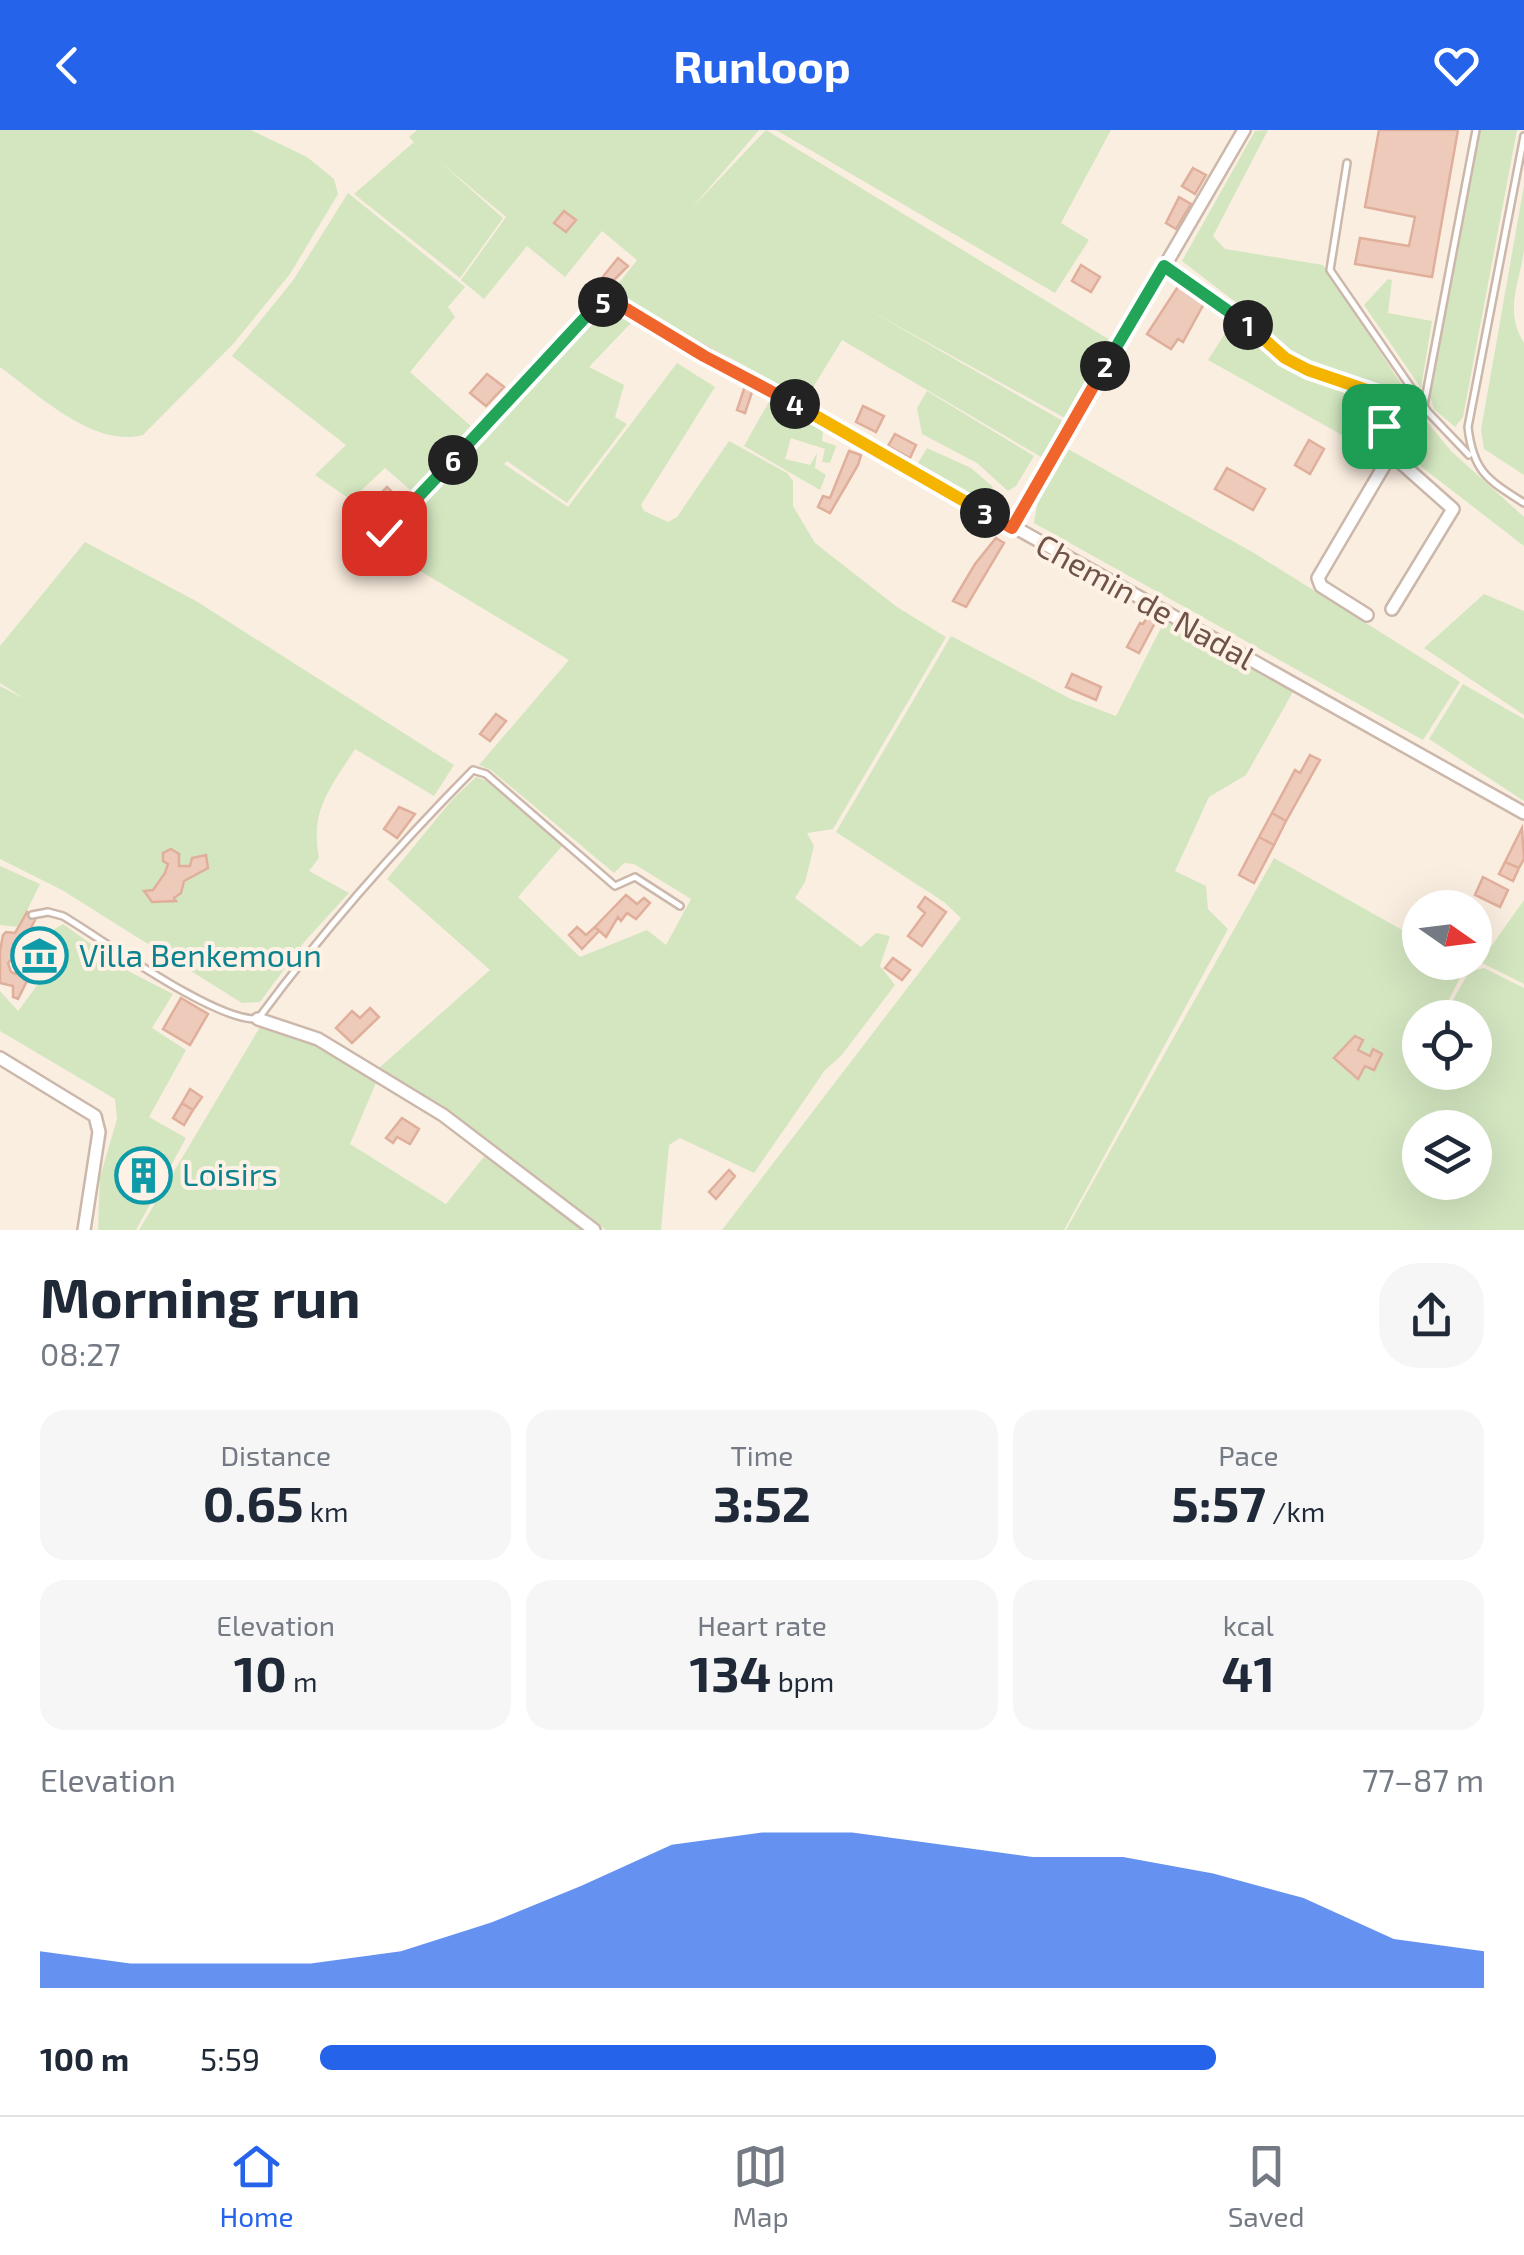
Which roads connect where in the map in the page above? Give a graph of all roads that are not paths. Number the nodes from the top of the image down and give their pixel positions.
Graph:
1 (1244, 130) edge
2 (1476, 130) edge
3 (1524, 136) edge
4 (1347, 163) dead end
5 (1164, 266) junction
6 (1417, 405) junction
7 (1428, 412) junction
8 (1392, 454) junction
9 (1472, 456) junction
10 (1524, 503) edge
11 (1012, 528) junction
12 (384, 533) dead end
13 (1392, 610) dead end
14 (1368, 615) dead end
15 (1524, 814) edge
16 (680, 906) dead end
17 (32, 915) dead end
18 (258, 1019) junction
19 (0, 1058) edge
20 (84, 1230) edge
21 (594, 1230) edge

1 - 5 street, Chemin de Nadal
2 - 6 lane
3 - 9 lane
4 - 6 lane
5 - 6 lane
5 - 11 street, Chemin de Nadal
6 - 7 lane
6 - 7 lane
6 - 8 street
7 - 9 lane
8 - 13 street
8 - 14 street
9 - 10 lane
11 - 12 street
11 - 15 street, Chemin de Nadal
16 - 18 lane
17 - 18 lane
18 - 21 street
19 - 20 street

